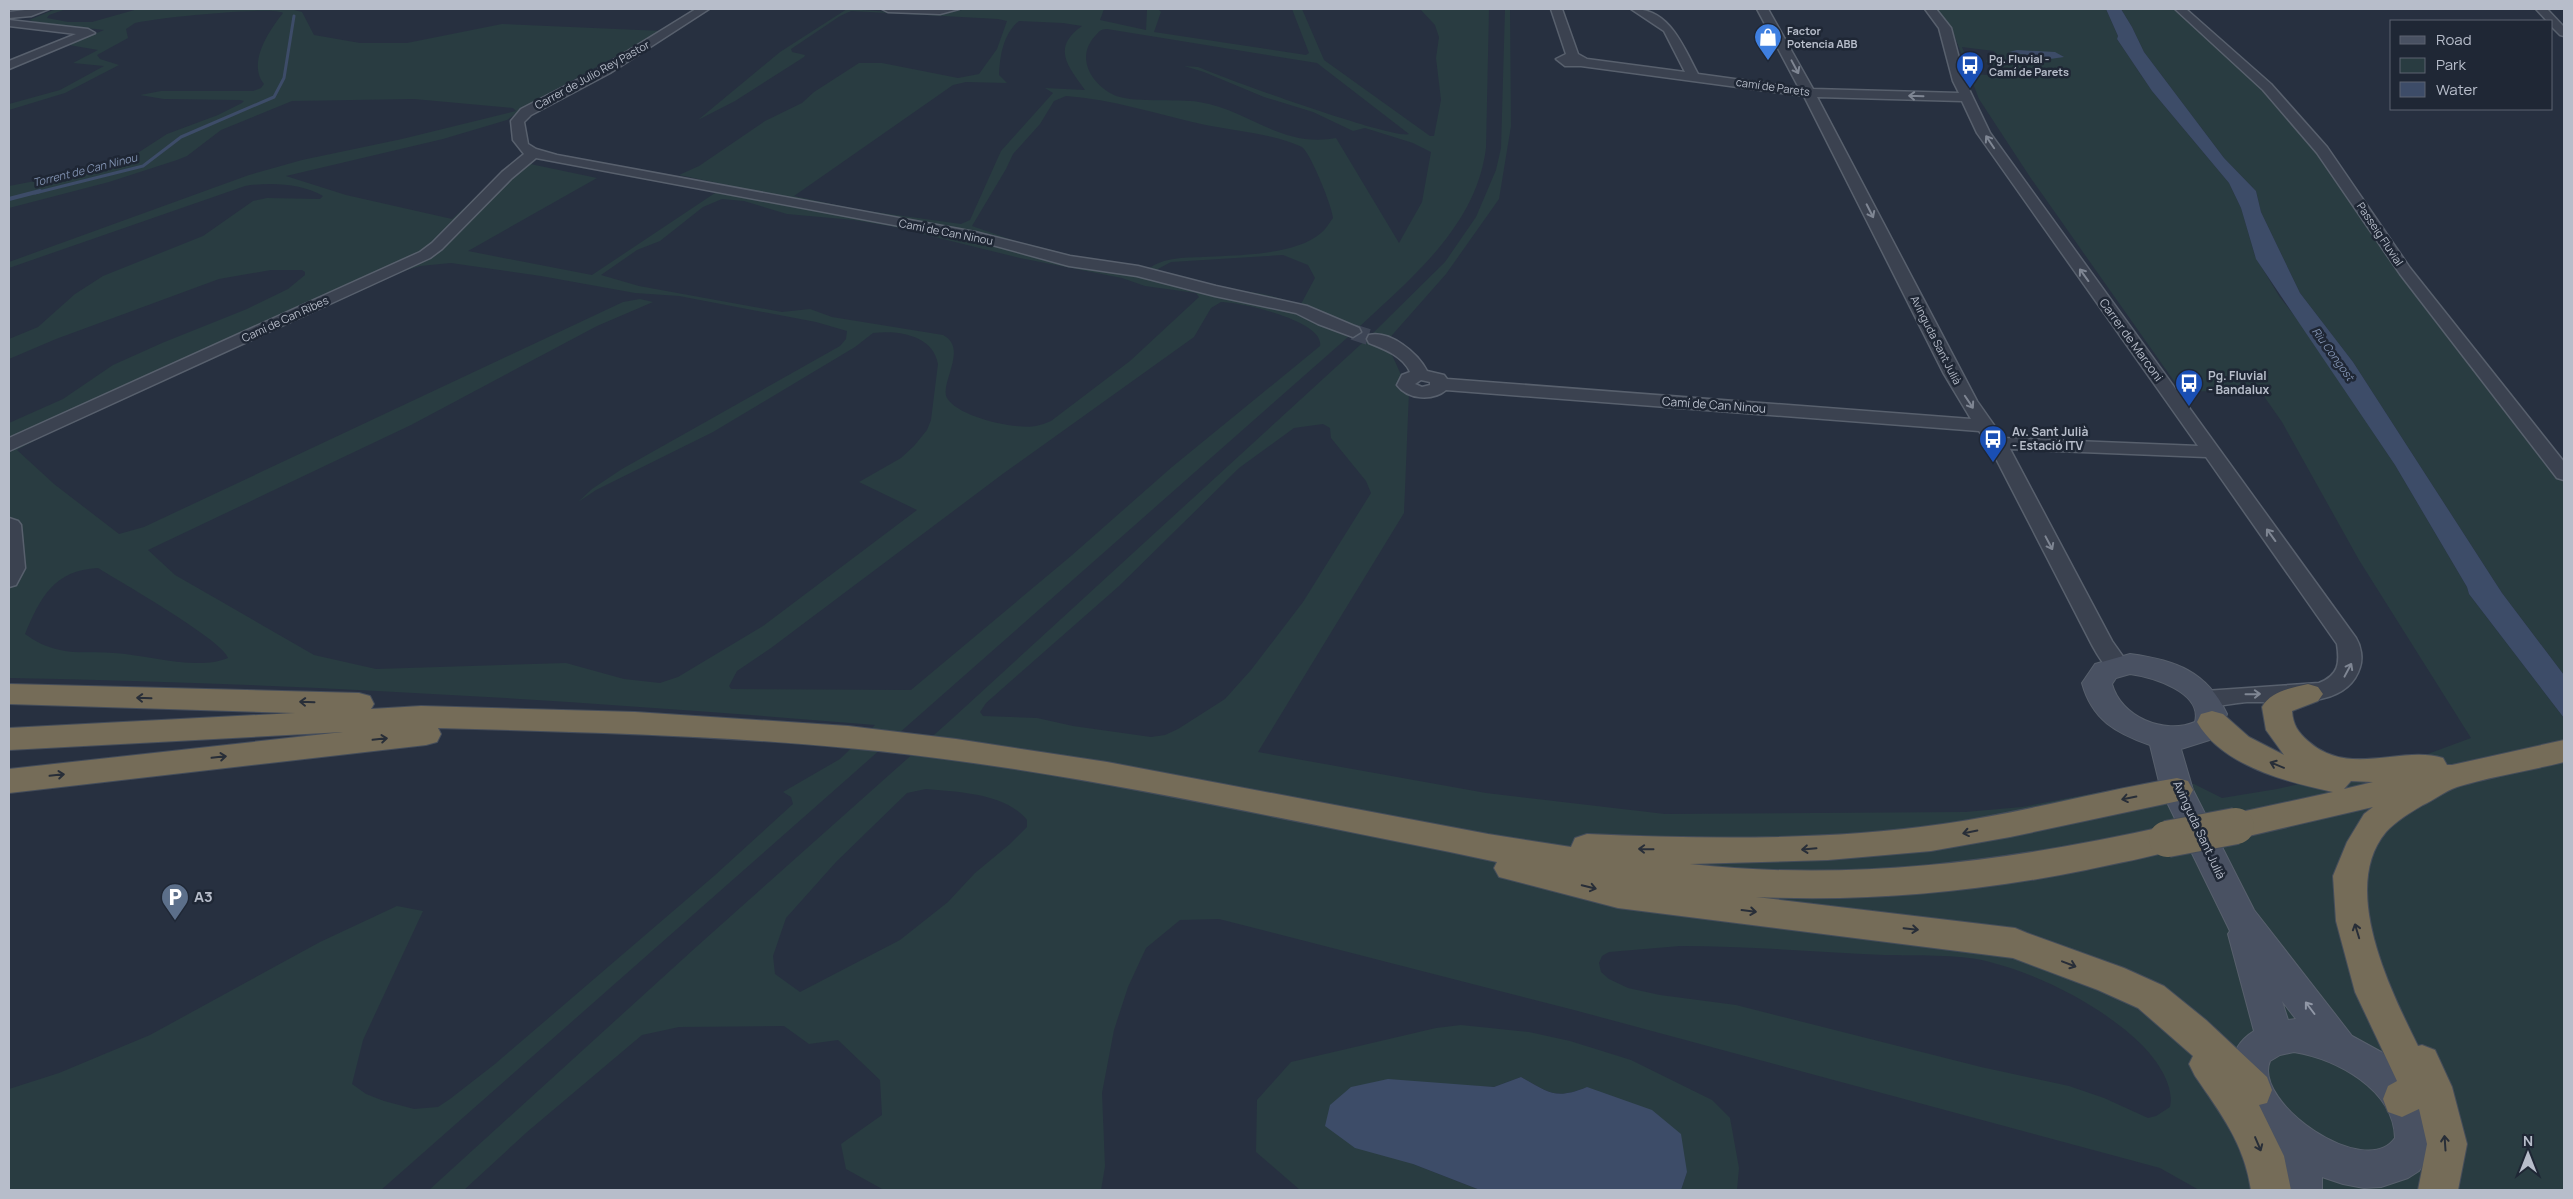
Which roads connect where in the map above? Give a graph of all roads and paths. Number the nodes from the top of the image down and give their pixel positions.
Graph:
1 (43, 9) edge
2 (703, 9) edge
3 (888, 9) edge
4 (953, 9) edge
5 (1556, 9) edge
6 (1637, 9) edge
7 (1763, 9) edge
8 (1931, 9) edge
9 (2180, 9) edge
10 (2540, 9) edge
11 (9, 15) edge
12 (2551, 20) edge
13 (2553, 22) edge
14 (9, 23) edge
15 (2564, 33) edge
16 (9, 65) edge
17 (1693, 77) junction
18 (1809, 93) junction
19 (1965, 97) junction
20 (534, 153) junction
21 (1352, 332) tunnel mouth
22 (1375, 338) tunnel mouth
23 (1987, 426) junction
24 (1997, 443) junction
25 (9, 445) edge
26 (2211, 452) junction
27 (2564, 474) edge
28 (9, 524) edge
29 (9, 580) edge
30 (2118, 665) junction
31 (9, 694) edge
32 (2308, 694) junction
33 (2208, 710) junction
34 (635, 723) junction
35 (9, 738) edge
36 (2163, 738) junction
37 (2564, 751) edge
38 (2391, 770) junction
39 (2459, 774) junction
40 (9, 781) edge
41 (2177, 790) junction
42 (1409, 832) junction
43 (1450, 839) junction
44 (2242, 920) junction
45 (2369, 972) junction
46 (2111, 979) junction
47 (2274, 1037) junction
48 (2339, 1047) junction
49 (2253, 1090) junction
50 (2402, 1099) junction
51 (2287, 1134) junction
52 (2380, 1180) edge
53 (2271, 1190) edge
54 (2302, 1190) edge
55 (2438, 1190) edge

1 - 11 street
2 - 20 street, Carrer de Julio Rey Pastor
3 - 4 street
5 - 17 street, camí de Parets
6 - 17 street
7 -> 18 street, Avinguda Sant Julià
8 - 19 street, Carrer de Marconi
9 - 27 street, Passeig Fluvial
10 - 12 street
13 - 15 street
14 - 16 street
17 - 18 street, camí de Parets
19 -> 18 street, camí de Parets
18 -> 23 street, Avinguda Sant Julià
26 -> 19 street, Carrer de Marconi
20 - 21 street, Camí de Can Ninou
20 - 25 street, Camí de Can Ribes
22 - 23 street, Camí de Can Ninou
23 - 24 street, Avinguda Sant Julià
24 - 26 street
24 -> 30 street, Avinguda Sant Julià
32 -> 26 street, Carrer de Marconi
28 - 29 street
30 - 33 street
30 - 36 street
34 -> 31 highway
33 -> 32 street, Carrer de Marconi
32 - 38 highway
33 - 36 street
38 -> 33 highway
34 - 35 highway
40 -> 34 highway
34 - 42 highway
36 - 41 street, Avinguda Sant Julià
37 - 39 highway
38 - 39 highway
39 - 43 highway, bridge
45 -> 39 highway
41 -> 43 highway
41 - 44 street, Avinguda Sant Julià
42 - 43 highway
42 -> 46 highway
44 - 47 street
48 -> 44 street
45 - 50 highway
55 -> 45 highway
46 - 49 highway
46 -> 53 highway
47 - 48 street
47 - 49 street
48 - 50 street
49 - 51 street
50 - 52 street
51 - 52 street
51 - 54 street

